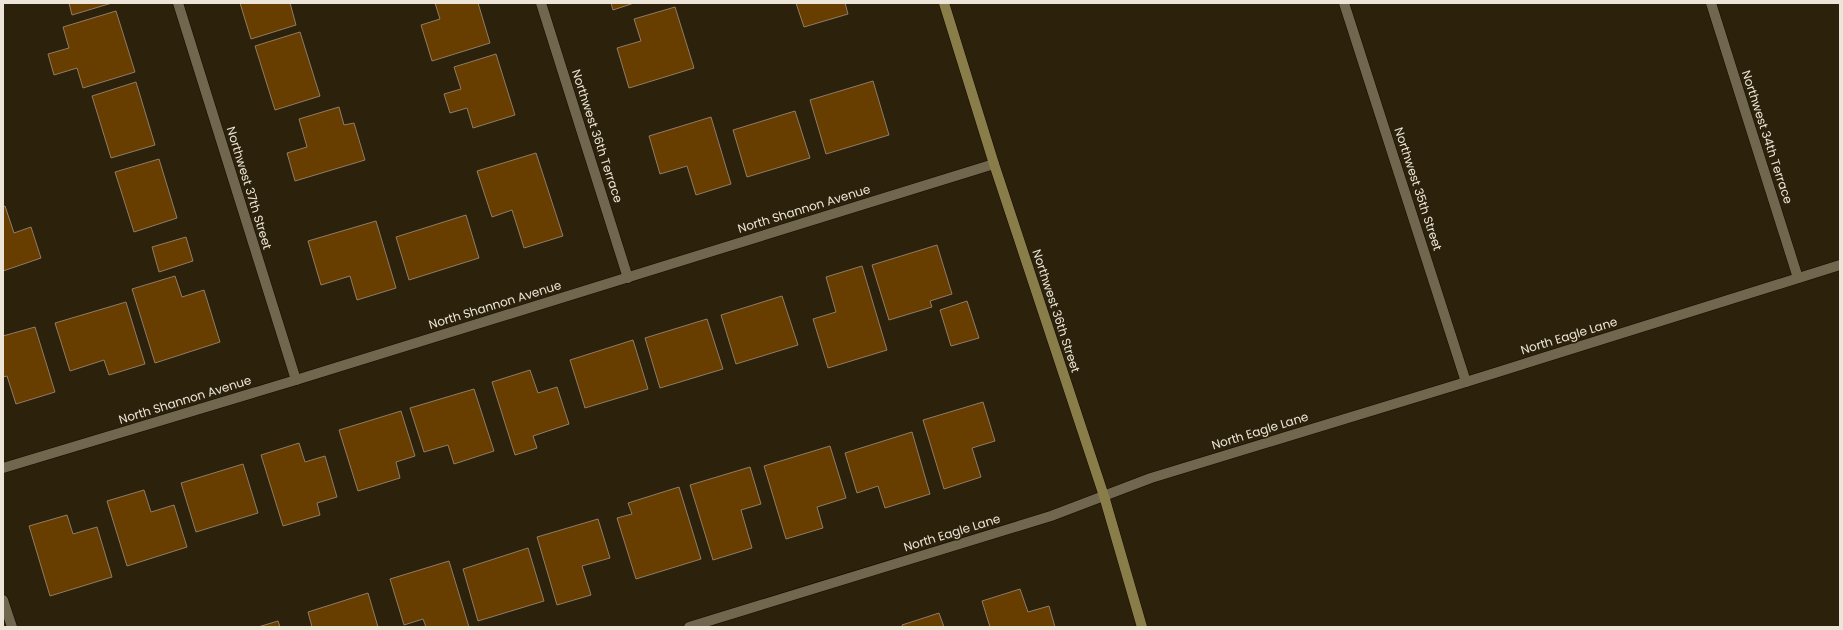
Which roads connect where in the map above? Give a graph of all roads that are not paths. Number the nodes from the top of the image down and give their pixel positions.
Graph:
1 (178, 3) edge
2 (541, 3) edge
3 (944, 3) edge
4 (1344, 3) edge
5 (1710, 3) edge
6 (994, 164) junction
7 (1840, 266) edge
8 (628, 278) junction
9 (1798, 278) junction
10 (296, 380) junction
11 (1466, 382) junction
12 (3, 468) edge
13 (1104, 496) junction
14 (3, 600) edge
15 (12, 627) edge
16 (689, 627) edge
17 (1142, 627) edge

1 - 10 street, Northwest 37th Street
2 - 8 street, Northwest 36th Terrace
3 - 6 street, Northwest 36th Street
4 - 11 street, Northwest 35th Street
5 - 9 street, Northwest 34th Terrace
6 - 8 street, North Shannon Avenue
6 - 13 street, Northwest 36th Street
7 - 9 street, North Eagle Lane
8 - 10 street, North Shannon Avenue
9 - 11 street, North Eagle Lane
10 - 12 street, North Shannon Avenue
11 - 13 street, North Eagle Lane
13 - 16 street, North Eagle Lane
13 - 17 street, Northwest 36th Street
14 - 15 street

